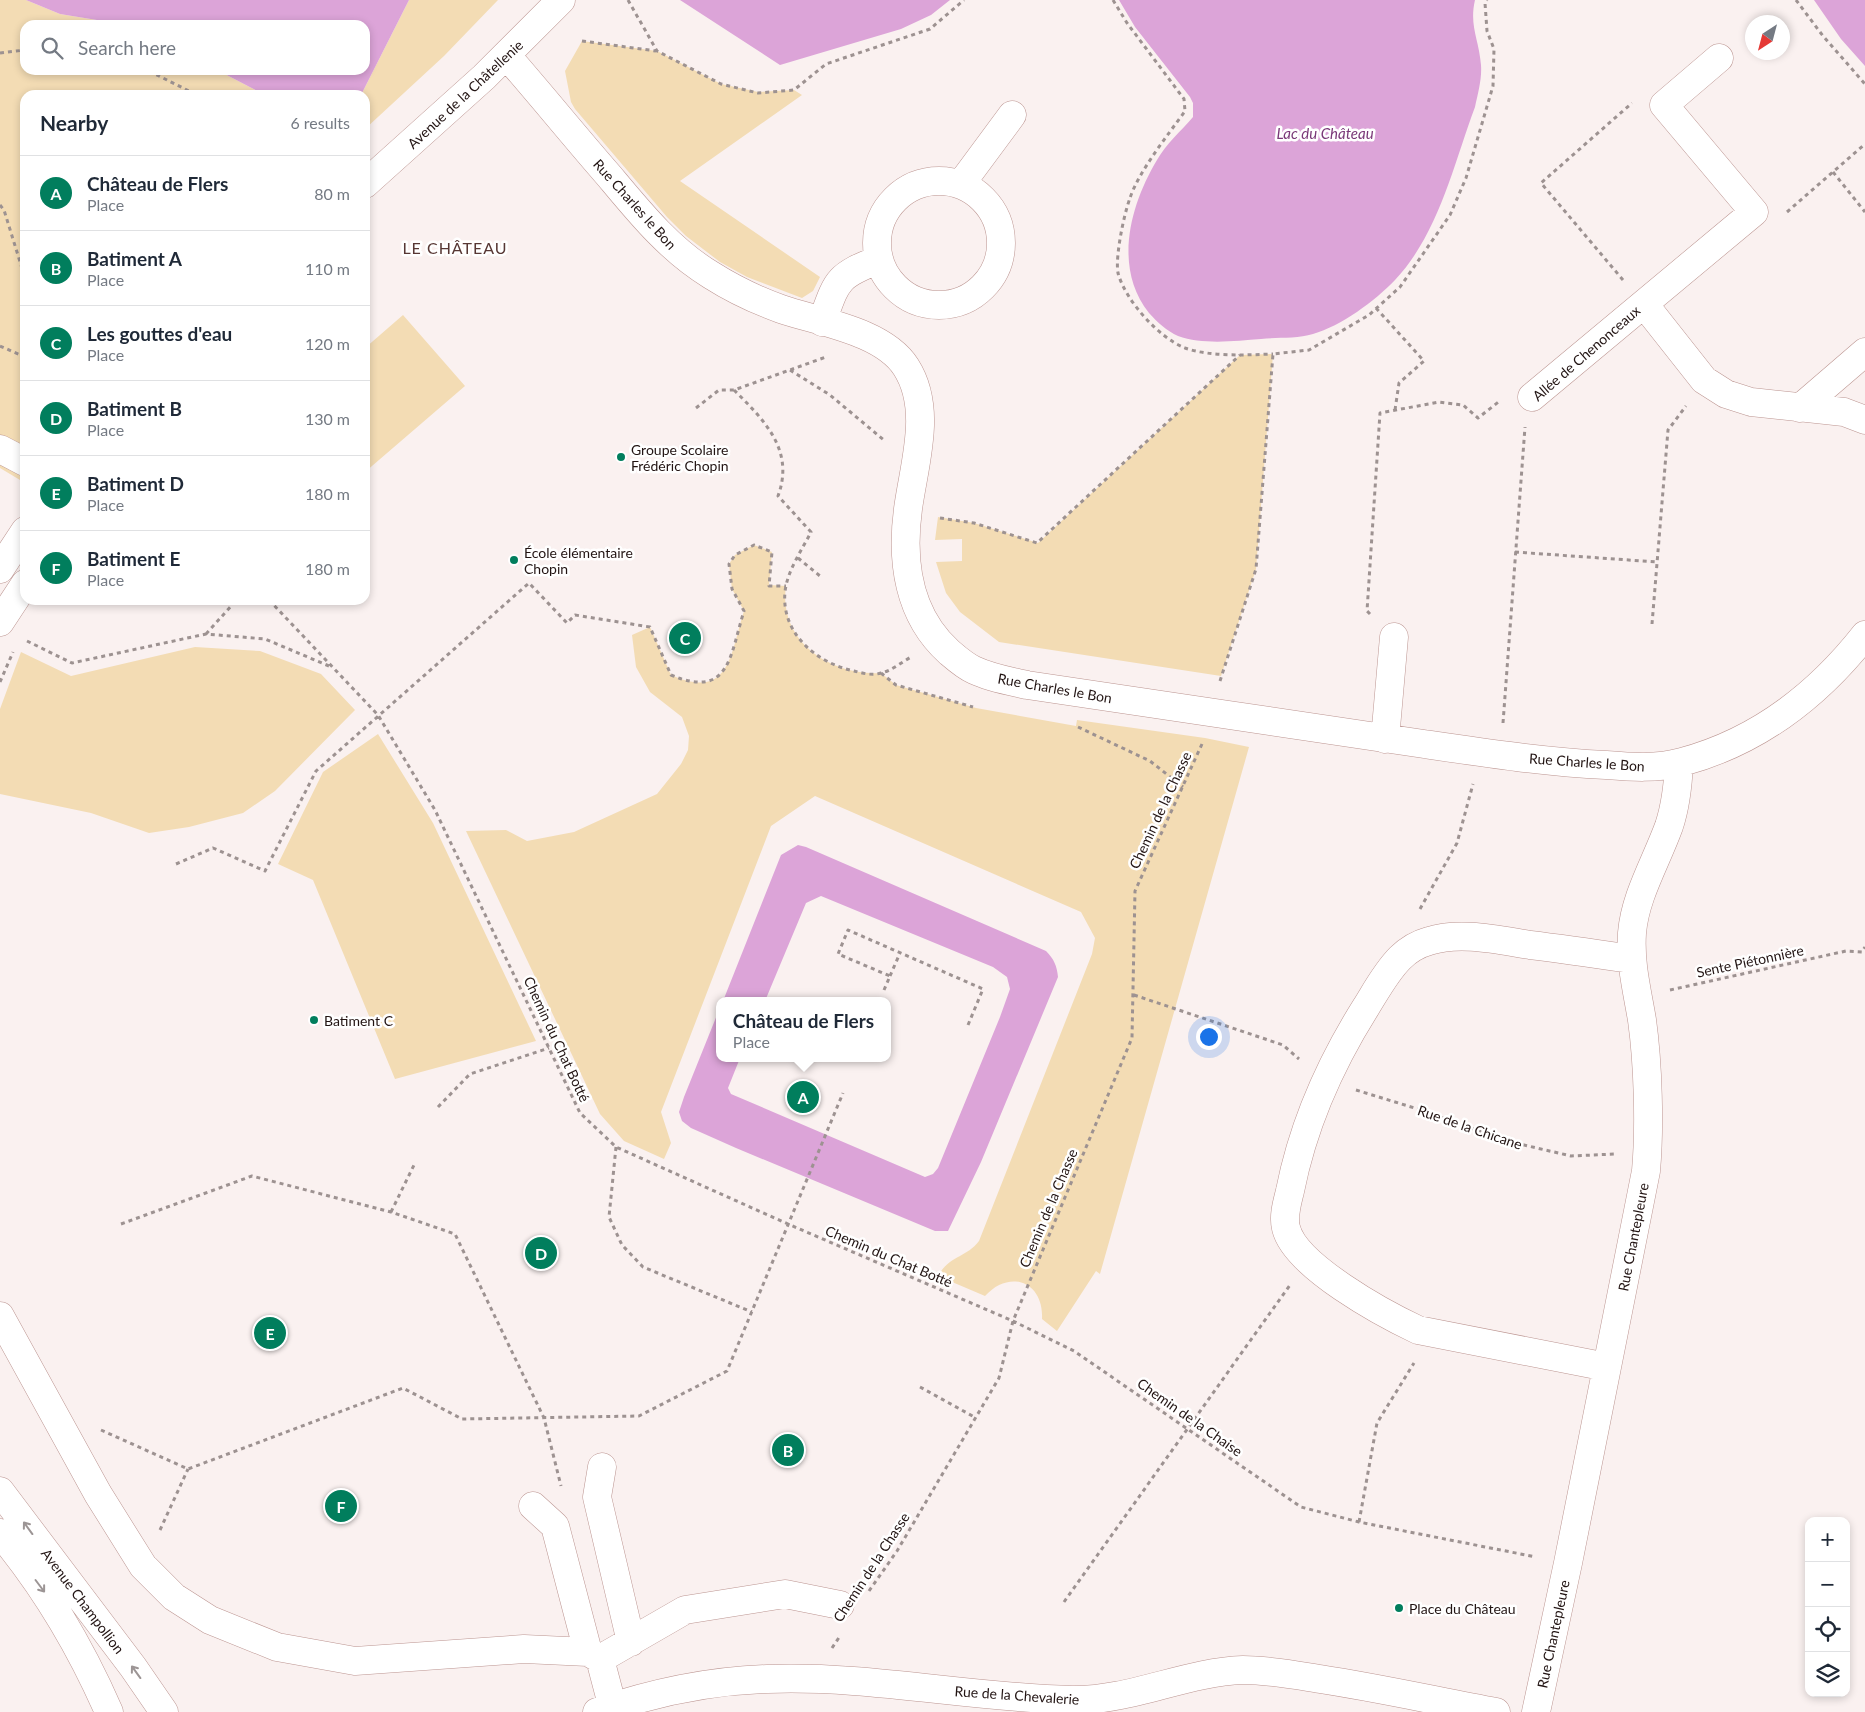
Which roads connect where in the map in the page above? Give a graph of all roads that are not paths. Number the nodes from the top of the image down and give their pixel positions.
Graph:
1 (561, 0) edge
2 (507, 56) junction
3 (1718, 58) dead end
4 (1012, 115) dead end
5 (370, 179) edge
6 (961, 184) junction
7 (878, 260) junction
8 (1644, 304) junction
9 (832, 325) junction
10 (1865, 352) edge
11 (1532, 397) road end
12 (1800, 408) junction
13 (1865, 420) edge
14 (0, 449) edge
15 (20, 459) edge
16 (20, 539) edge
17 (0, 569) edge
18 (20, 599) edge
19 (10, 630) edge
20 (1865, 635) edge
21 (1394, 637) road end
22 (1385, 738) junction
23 (1679, 763) junction
24 (1630, 960) junction
25 (0, 1316) edge
26 (1607, 1367) junction
27 (602, 1467) dead end
28 (0, 1491) edge
29 (533, 1506) dead end
30 (0, 1533) edge
31 (849, 1612) road end
32 (631, 1642) junction
33 (594, 1656) junction
34 (608, 1710) edge
35 (109, 1712) edge
36 (164, 1712) edge
37 (1496, 1712) edge
38 (1536, 1712) edge

1 - 2 street, Avenue de la Châtellenie
2 - 5 street, Avenue de la Châtellenie
2 - 9 street, Rue Charles le Bon
3 - 8 street, Allée de Chenonceaux
4 - 6 street
6 - 7 street
6 - 7 street
7 - 9 street
8 - 11 street, Allée de Chenonceaux
8 - 12 street, Allée de Chenonceaux
9 - 22 street, Rue Charles le Bon
10 - 12 street
12 - 13 street, Allée de Chenonceaux
14 - 15 street
16 - 17 street
18 - 19 street
20 - 23 street, Rue Charles le Bon
21 - 22 street
22 - 23 street, Rue Charles le Bon
23 - 24 street, Rue Chantepleure
24 - 26 street, Rue Chantepleure
24 - 26 street
25 - 33 street
26 - 38 street, Rue Chantepleure
27 - 32 street
36 -> 28 street, Avenue Champollion
29 - 33 street
30 -> 35 street, Avenue Champollion
31 - 32 street
32 - 33 street
33 - 34 street
34 - 37 street, Rue de la Chevalerie

